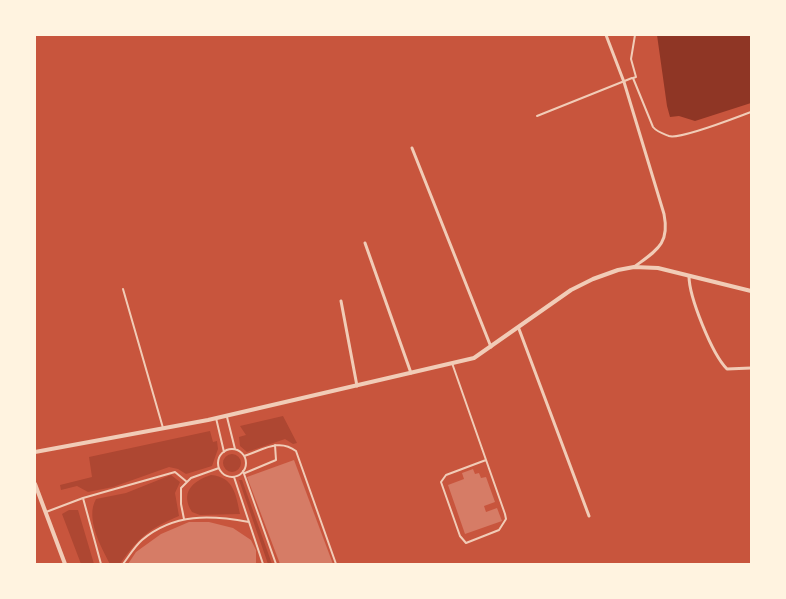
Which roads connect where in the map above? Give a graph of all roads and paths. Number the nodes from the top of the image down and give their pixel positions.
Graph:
1 (606, 35) edge
2 (635, 35) edge
3 (633, 78) junction
4 (624, 82) junction
5 (751, 112) edge
6 (537, 116) dead end
7 (412, 148) dead end
8 (365, 243) dead end
9 (634, 267) junction
10 (690, 276) junction
11 (123, 289) dead end
12 (751, 291) edge
13 (340, 301) dead end
14 (519, 328) junction
15 (491, 348) junction
16 (452, 363) junction
17 (751, 368) edge
18 (411, 373) junction
19 (357, 386) junction
20 (226, 415) junction
21 (216, 418) junction
22 (163, 428) junction
23 (275, 446) junction
24 (236, 450) junction
25 (35, 452) edge
26 (224, 452) junction
27 (244, 456) junction
28 (486, 460) junction
29 (220, 468) junction
30 (244, 472) junction
31 (234, 477) junction
32 (187, 482) junction
33 (35, 484) edge
34 (83, 498) junction
35 (46, 512) junction
36 (589, 516) dead end
37 (184, 519) junction
38 (250, 522) junction
39 (66, 564) edge
40 (101, 564) edge
41 (123, 564) edge
42 (264, 564) edge
43 (276, 564) edge
44 (336, 564) edge

1 - 4 street
2 - 3 lane
3 - 4 lane
3 - 5 lane
4 - 6 lane
4 - 9 street
7 - 15 street
8 - 18 street
9 - 10 street
9 - 14 street
10 - 12 street
10 - 17 street
11 - 22 lane
13 - 19 street
14 - 15 street
14 - 36 street
15 - 16 street
16 - 18 street
16 - 28 lane
18 - 19 street
19 - 20 street
20 - 21 street
20 - 24 lane
21 - 22 street
21 - 26 lane
22 - 25 street
23 - 27 lane
23 - 30 lane
23 - 44 lane
24 - 26 lane
24 - 27 lane
26 - 29 lane
27 - 30 lane
28 - 28 lane
29 - 31 lane
29 - 32 lane
30 - 31 lane
30 - 43 lane
31 - 38 lane
32 - 34 lane
32 - 37 lane
33 - 35 street
34 - 35 lane
34 - 40 lane
35 - 39 street
37 - 38 lane
37 - 41 lane
38 - 42 lane

